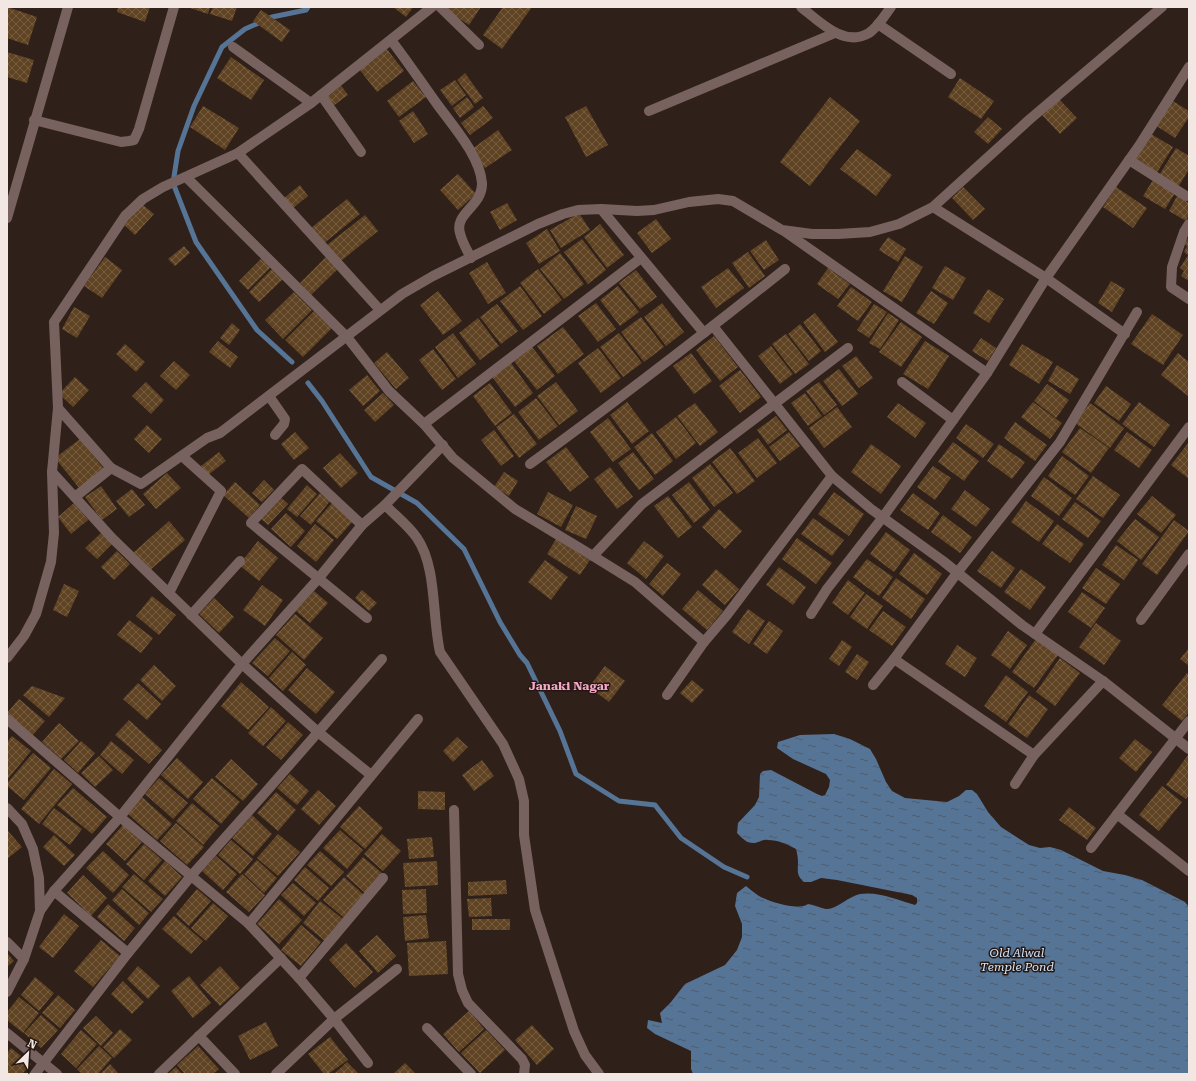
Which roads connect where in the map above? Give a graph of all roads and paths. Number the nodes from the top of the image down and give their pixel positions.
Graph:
1 (68, 7) edge
2 (174, 7) edge
3 (432, 7) edge
4 (440, 7) edge
5 (801, 7) edge
6 (892, 7) edge
7 (1162, 7) edge
8 (878, 24) junction
9 (835, 33) junction
10 (391, 40) junction
11 (479, 45) dead end
12 (233, 47) dead end
13 (1189, 67) edge
14 (951, 74) dead end
15 (321, 95) junction
16 (311, 103) junction
17 (649, 111) dead end
18 (34, 120) junction
19 (238, 152) junction
20 (361, 152) dead end
21 (1129, 160) junction
22 (186, 176) junction
23 (1186, 196) dead end
24 (933, 207) junction
25 (601, 209) junction
26 (7, 218) edge
27 (1189, 224) edge
28 (782, 230) junction
29 (471, 258) junction
30 (641, 258) junction
31 (785, 269) dead end
32 (1046, 278) junction
33 (1189, 299) edge
34 (380, 310) junction
35 (1138, 312) dead end
36 (713, 326) junction
37 (704, 333) junction
38 (1125, 334) junction
39 (347, 337) junction
40 (848, 348) dead end
41 (987, 373) junction
42 (902, 382) dead end
43 (269, 396) junction
44 (775, 404) junction
45 (58, 408) junction
46 (953, 420) junction
47 (424, 424) junction
48 (1189, 426) edge
49 (275, 435) dead end
50 (443, 445) junction
51 (182, 456) junction
52 (530, 464) dead end
53 (111, 468) junction
54 (52, 472) junction
55 (832, 476) junction
56 (75, 497) junction
57 (386, 505) junction
58 (883, 517) junction
59 (362, 525) junction
60 (1189, 554) edge
61 (593, 556) junction
62 (240, 561) dead end
63 (956, 573) junction
64 (318, 579) junction
65 (169, 593) junction
66 (811, 614) dead end
67 (191, 615) junction
68 (367, 618) dead end
69 (1141, 620) dead end
70 (1035, 634) junction
71 (704, 642) junction
72 (7, 658) edge
73 (382, 659) dead end
74 (894, 659) junction
75 (242, 664) junction
76 (1103, 681) junction
77 (873, 685) dead end
78 (667, 695) dead end
79 (7, 719) edge
80 (418, 719) dead end
81 (1189, 721) edge
82 (318, 732) junction
83 (1175, 739) junction
84 (1189, 749) edge
85 (1034, 755) junction
86 (372, 775) junction
87 (1015, 784) dead end
88 (7, 808) edge
89 (454, 810) dead end
90 (1117, 814) junction
91 (120, 817) junction
92 (1091, 848) dead end
93 (1189, 871) edge
94 (191, 876) junction
95 (383, 878) dead end
96 (54, 891) junction
97 (40, 911) junction
98 (249, 924) junction
99 (7, 942) edge
100 (128, 954) junction
101 (281, 958) junction
102 (24, 959) junction
103 (397, 969) dead end
104 (299, 978) junction
105 (7, 992) edge
106 (334, 1019) junction
107 (427, 1028) dead end
108 (7, 1033) edge
109 (199, 1036) junction
110 (368, 1063) dead end
111 (44, 1064) junction
112 (35, 1074) edge
113 (57, 1074) edge
114 (159, 1074) edge
115 (235, 1074) edge
116 (276, 1074) edge
117 (471, 1074) edge
118 (524, 1074) edge
119 (599, 1074) edge

1 - 18 street
2 - 18 street
3 - 10 street
4 - 11 street
5 - 9 street
6 - 8 street
7 - 24 street
8 - 9 street
8 - 14 street
9 - 17 street
10 - 15 street
10 - 29 street
12 - 16 street
13 - 21 street
15 - 16 street
15 - 20 street
16 - 19 street
18 - 26 street
19 - 22 street
19 - 34 street
21 - 23 street
21 - 32 street
22 - 39 street
22 - 45 street
24 - 28 street
24 - 32 street
25 - 28 street
25 - 29 street
25 - 30 street
27 - 33 street
28 - 41 street
29 - 34 street
30 - 37 street
30 - 47 street
31 - 36 street
32 - 38 street
32 - 41 street
34 - 39 street
35 - 38 street
36 - 37 street
36 - 44 street
37 - 52 street
38 - 63 street
39 - 43 street
39 - 47 street
40 - 44 street
41 - 46 street
42 - 46 street
43 - 49 street
43 - 51 street
44 - 55 street
44 - 61 street
45 - 53 street
45 - 54 street
46 - 58 street
47 - 50 street
48 - 70 street
50 - 57 street
50 - 61 street
51 - 53 street
51 - 65 street
53 - 56 street
54 - 56 street
54 - 72 street
55 - 58 street
55 - 71 street
56 - 65 street
57 - 59 street
57 - 119 street
58 - 63 street
58 - 66 street
59 - 64 street
59 - 64 street
60 - 69 street
61 - 71 street
62 - 67 street
63 - 70 street
63 - 74 street
64 - 68 street
64 - 75 street
65 - 67 street
67 - 75 street
70 - 76 street
71 - 78 street
73 - 82 street
74 - 77 street
74 - 85 street
75 - 82 street
75 - 91 street
76 - 83 street
76 - 85 street
79 - 91 street
80 - 86 street
81 - 83 street
82 - 86 street
82 - 94 street
83 - 84 street
83 - 90 street
85 - 87 street
86 - 98 street
88 - 97 street
89 - 118 street
90 - 92 street
90 - 93 street
91 - 94 street
91 - 96 street
94 - 98 street
94 - 100 street
95 - 104 street
96 - 97 street
96 - 100 street
97 - 102 street
98 - 101 street
99 - 102 street
100 - 111 street
101 - 104 street
101 - 109 street
102 - 105 street
103 - 106 street
104 - 106 street
106 - 110 street
106 - 116 street
107 - 117 street
108 - 111 street
109 - 114 street
109 - 115 street
111 - 112 street
111 - 113 street

